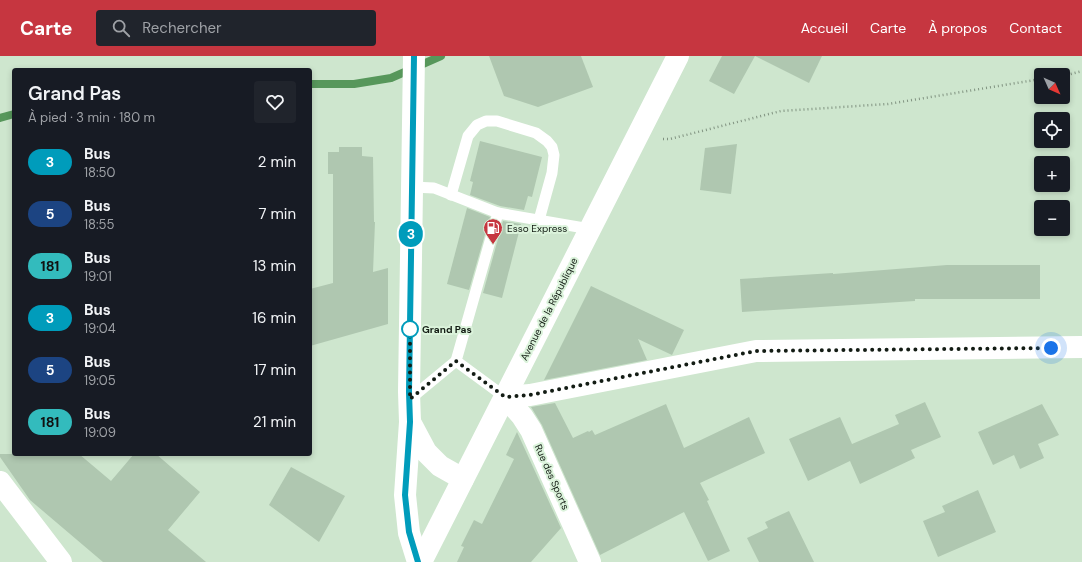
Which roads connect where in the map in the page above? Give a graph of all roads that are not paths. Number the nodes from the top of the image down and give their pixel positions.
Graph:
1 (414, 56) edge
2 (678, 56) edge
3 (412, 187) junction
4 (451, 195) junction
5 (498, 213) junction
6 (540, 220) junction
7 (590, 229) junction
8 (1082, 347) edge
9 (456, 361) junction
10 (505, 397) junction
11 (410, 399) junction
12 (410, 422) junction
13 (463, 479) junction
14 (0, 482) edge
15 (61, 562) edge
16 (418, 562) edge
17 (421, 562) edge
18 (590, 562) edge

1 - 3 main road
2 - 7 main road, Avenue de la République
3 - 4 lane
3 - 11 main road
4 - 5 lane
4 - 6 lane
5 - 6 lane
5 - 9 lane
6 - 7 lane
7 - 10 main road, Avenue de la République
8 - 10 main road
9 - 10 lane
9 - 11 lane
10 - 13 main road, Avenue de la République
10 - 18 main road, Rue des Sports
11 - 12 main road
12 - 13 main road
12 - 16 main road
13 - 17 main road, Avenue de la République
14 - 15 main road

